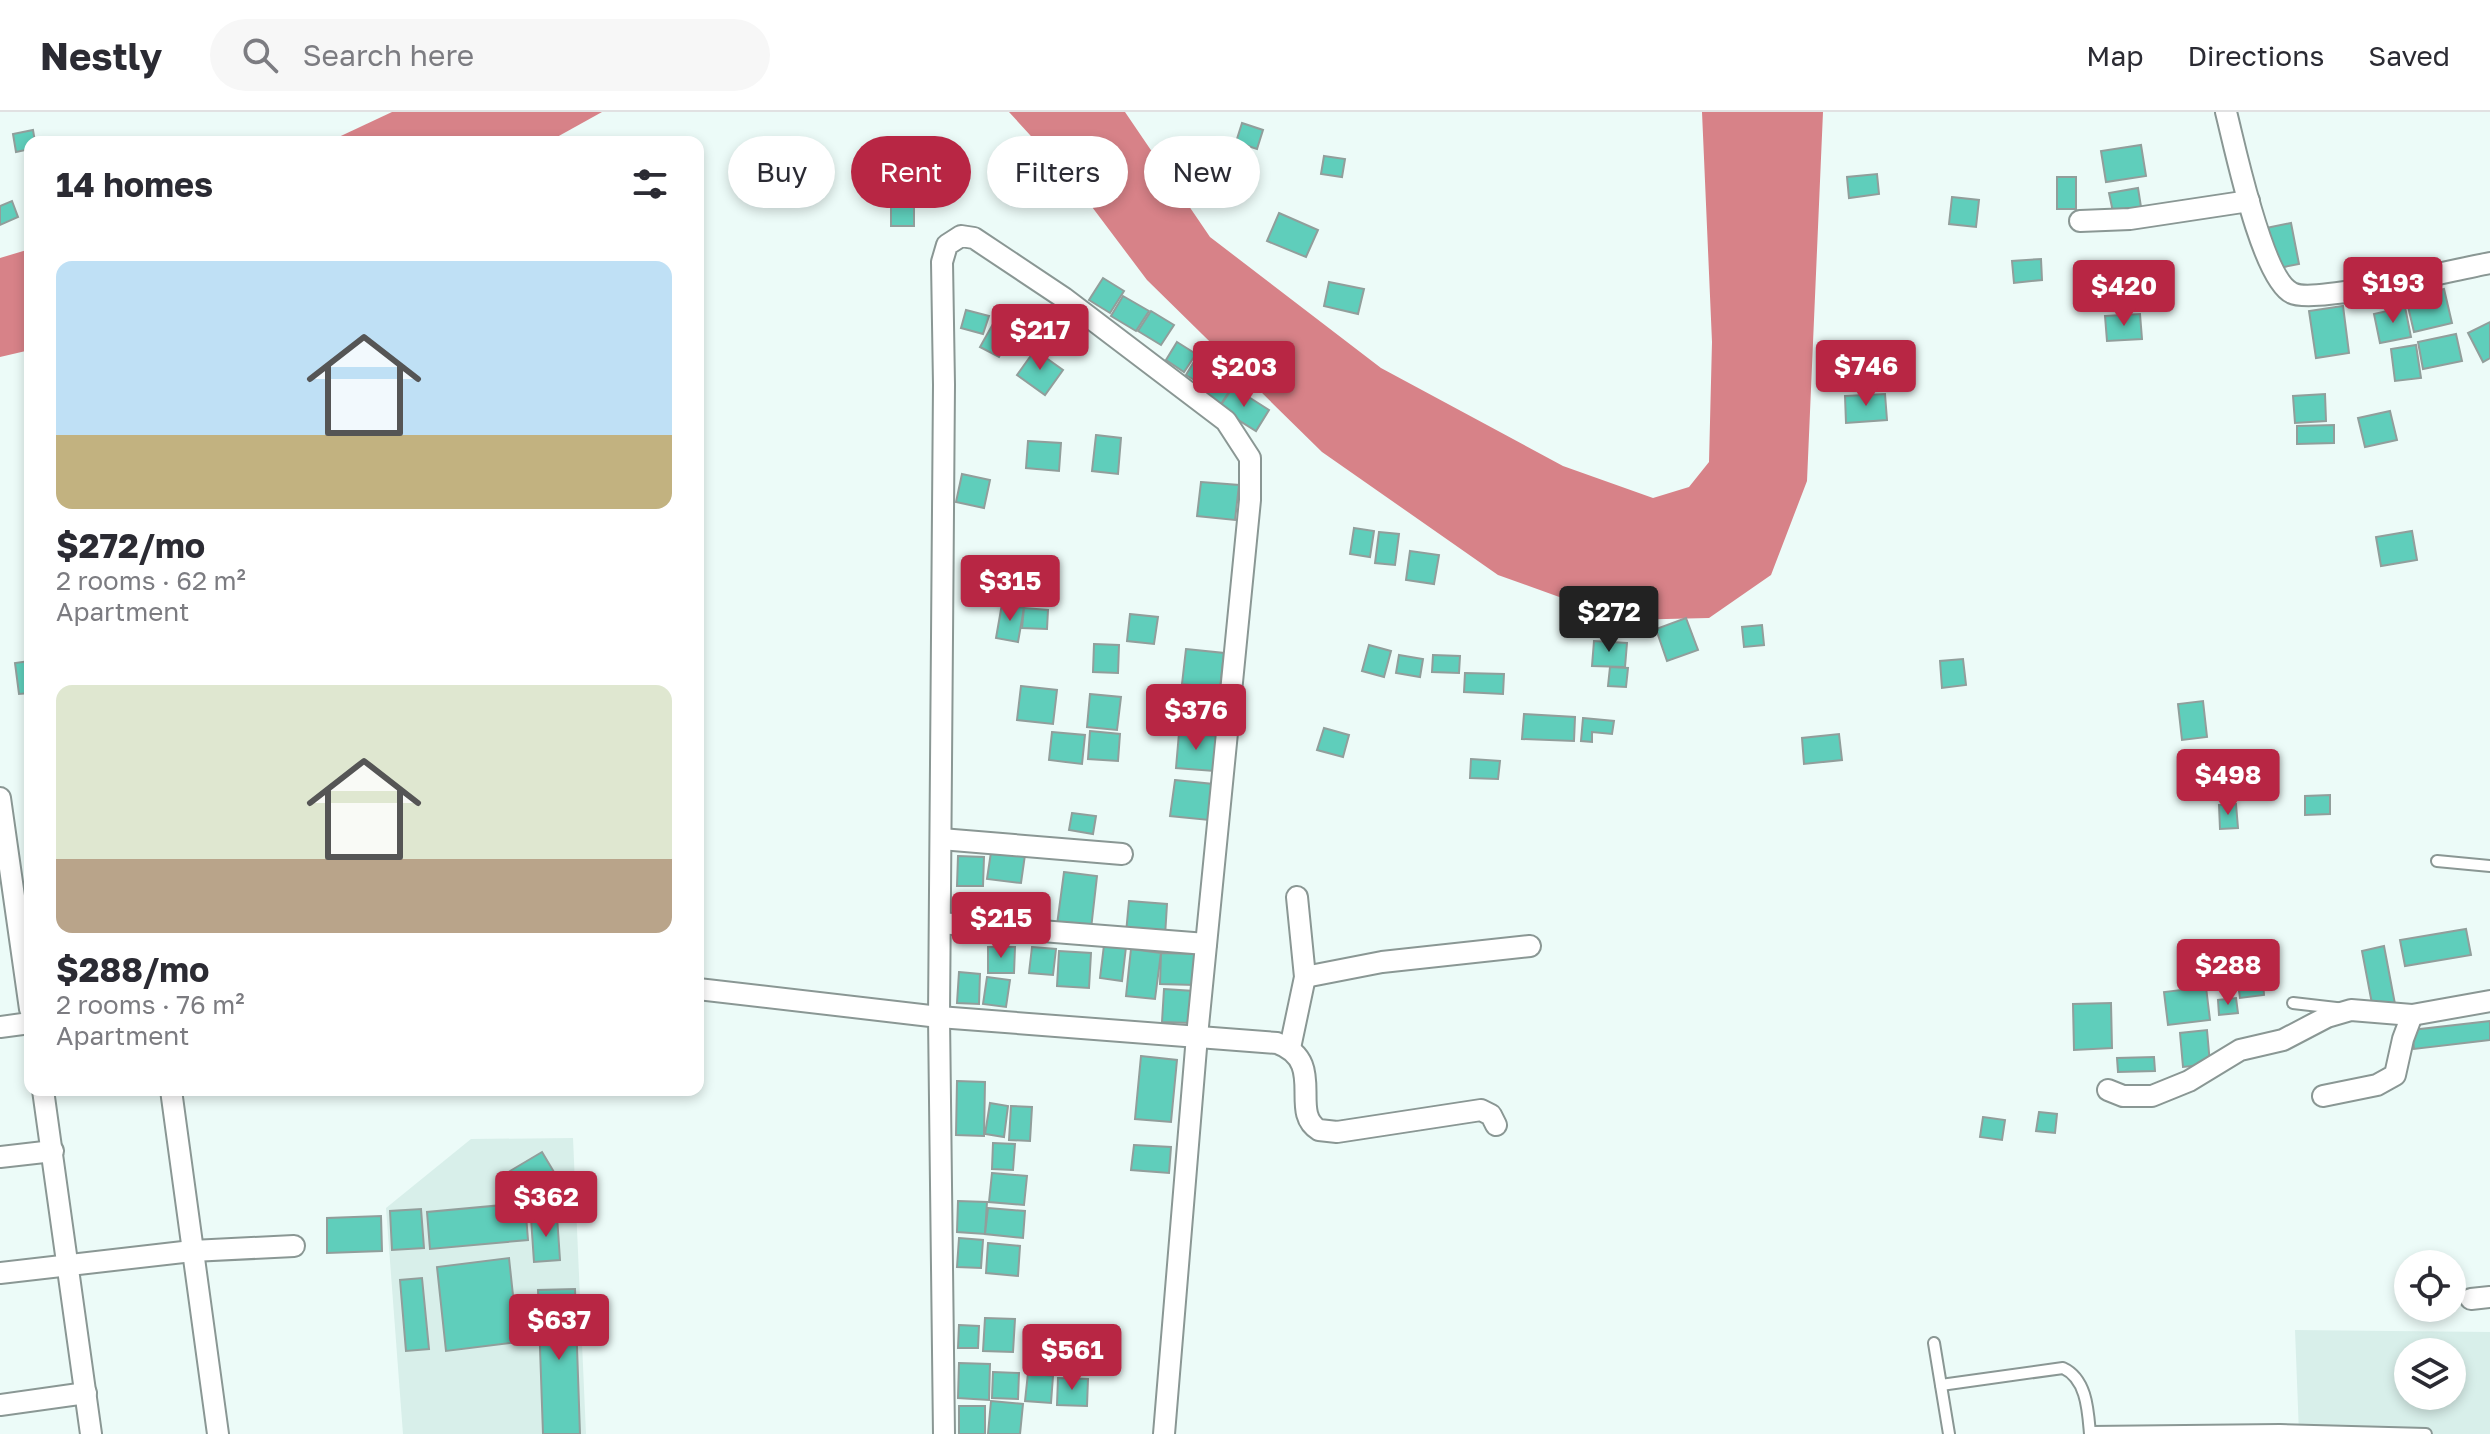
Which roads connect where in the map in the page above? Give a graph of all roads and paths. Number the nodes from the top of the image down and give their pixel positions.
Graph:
1 (2226, 112) edge
2 (2249, 201) junction
3 (2080, 221) dead end
4 (2490, 263) edge
5 (0, 798) edge
6 (941, 839) junction
7 (1122, 854) dead end
8 (2437, 861) dead end
9 (2490, 866) edge
10 (1297, 897) dead end
11 (7, 898) edge
12 (940, 923) junction
13 (1206, 944) junction
14 (1530, 946) dead end
15 (1305, 977) junction
16 (24, 980) edge
17 (704, 990) edge
18 (2490, 1001) edge
19 (2293, 1003) dead end
20 (2351, 1010) junction
21 (2412, 1015) junction
22 (939, 1017) junction
23 (24, 1024) edge
24 (0, 1027) edge
25 (1197, 1036) junction
26 (1290, 1048) junction
27 (2108, 1090) dead end
28 (44, 1096) edge
29 (172, 1096) edge
30 (2323, 1096) dead end
31 (1496, 1125) dead end
32 (53, 1151) junction
33 (0, 1157) edge
34 (294, 1246) dead end
35 (192, 1251) junction
36 (66, 1264) junction
37 (0, 1273) edge
38 (1934, 1343) dead end
39 (1941, 1385) junction
40 (86, 1393) junction
41 (0, 1405) edge
42 (2090, 1433) edge
43 (91, 1434) edge
44 (218, 1434) edge
45 (944, 1434) edge
46 (1164, 1434) edge
47 (1949, 1434) edge
48 (2426, 1434) edge

1 - 2 street
2 - 3 street
2 - 4 street
5 - 11 street
6 - 7 street
6 - 12 street
6 - 13 street
8 - 9 lane
10 - 15 street
11 - 16 street
12 - 13 street
12 - 22 street
13 - 25 street
14 - 15 street
15 - 26 street
17 - 22 street
18 - 21 street
19 - 20 lane
20 - 21 street
20 - 27 street
21 - 30 street
22 - 25 street
22 - 45 street
23 - 24 street
25 - 26 street
25 - 46 street
26 - 31 street
28 - 32 street
29 - 35 street
32 - 33 street
32 - 36 street
34 - 35 street
35 - 36 street
35 - 44 street
36 - 37 street
36 - 40 street
38 - 39 lane
39 - 42 lane
39 - 47 lane
40 - 41 street
40 - 43 street
42 - 48 lane

